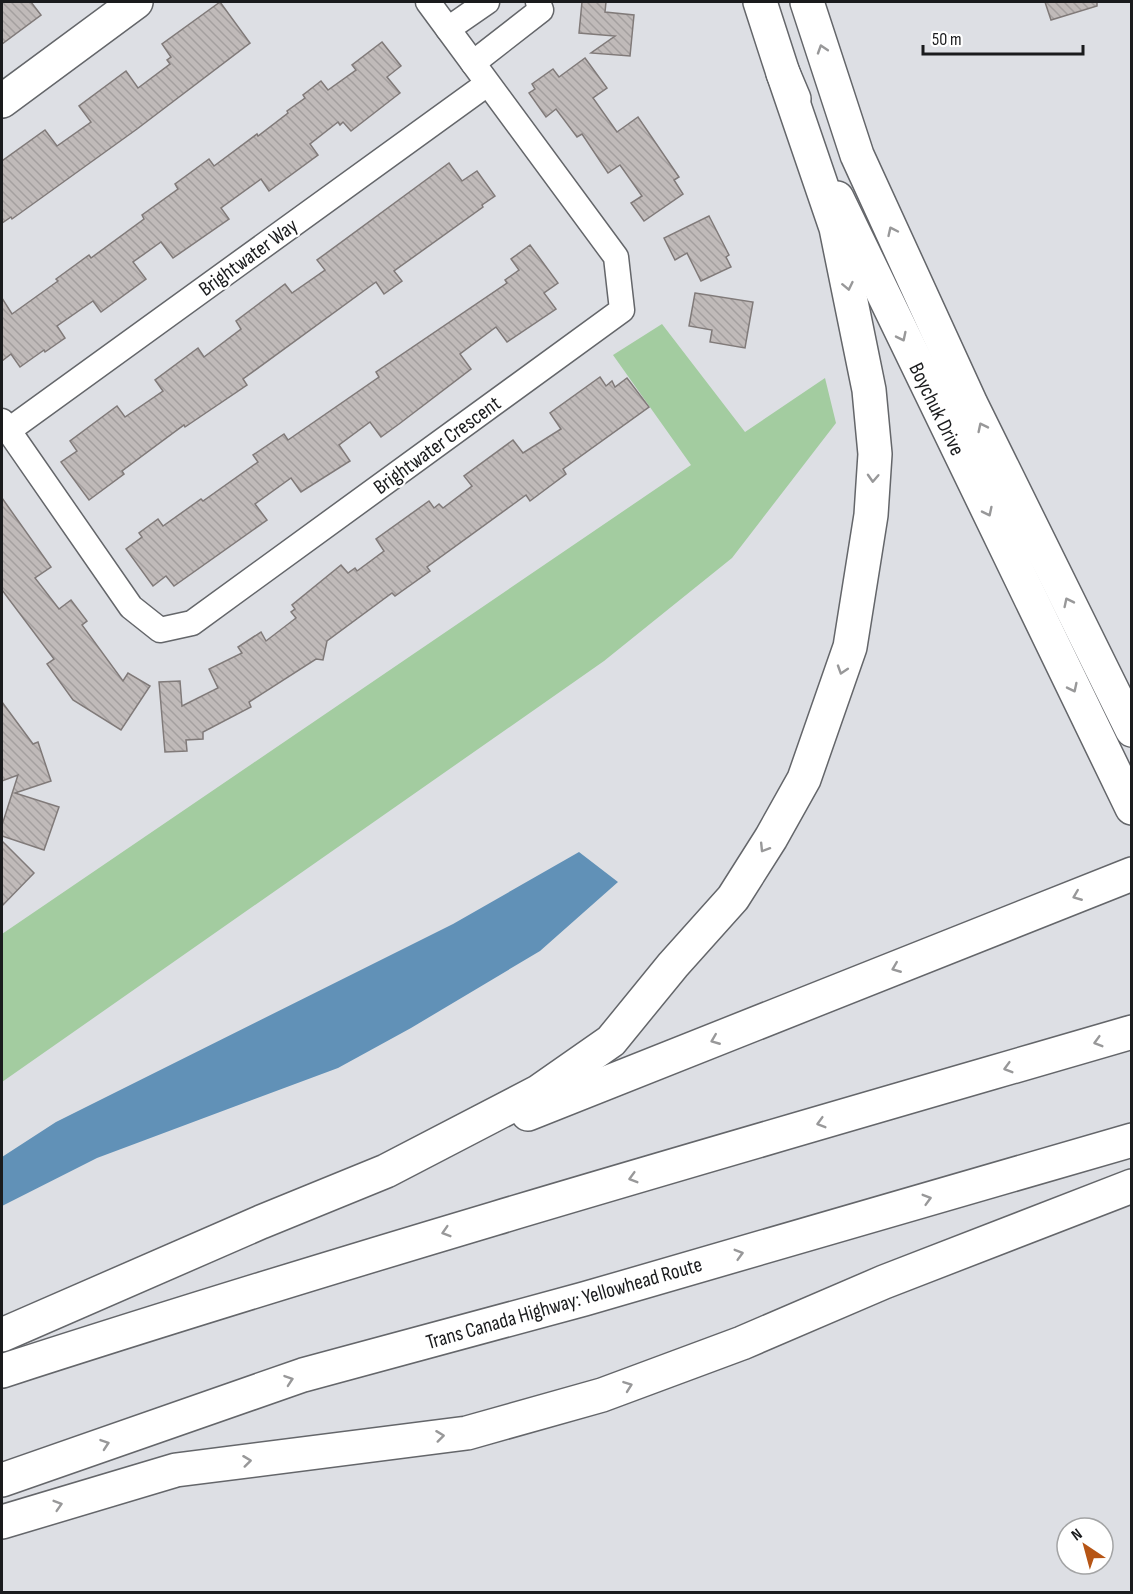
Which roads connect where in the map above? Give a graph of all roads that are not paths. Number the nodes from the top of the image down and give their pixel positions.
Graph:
1 (136, 2) edge
2 (428, 2) edge
3 (487, 2) edge
4 (538, 2) edge
5 (760, 2) edge
6 (807, 2) edge
7 (448, 29) junction
8 (473, 63) junction
9 (783, 73) junction
10 (487, 84) junction
11 (2, 101) edge
12 (5, 425) edge
13 (1131, 730) edge
14 (1131, 808) edge
15 (1131, 874) edge
16 (1131, 1032) edge
17 (1131, 1140) edge
18 (386, 1171) junction
19 (1131, 1186) edge
20 (2, 1335) edge
21 (2, 1371) edge
22 (2, 1480) edge
23 (2, 1522) edge

1 - 11 main road
2 - 7 street, Brightwater Crescent
3 - 7 street
4 - 8 street
5 - 9 main road, Boychuk Drive
13 -> 6 main road, Boychuk Drive
7 - 8 street, Brightwater Crescent
8 - 10 street, Brightwater Crescent
9 -> 14 main road, Boychuk Drive
9 -> 18 main road
10 - 12 street, Brightwater Way
10 - 12 street, Brightwater Crescent
15 -> 18 main road
16 -> 21 main road
22 -> 17 main road, Trans Canada Highway: Yellowhead Route
18 - 20 main road
23 -> 19 main road

